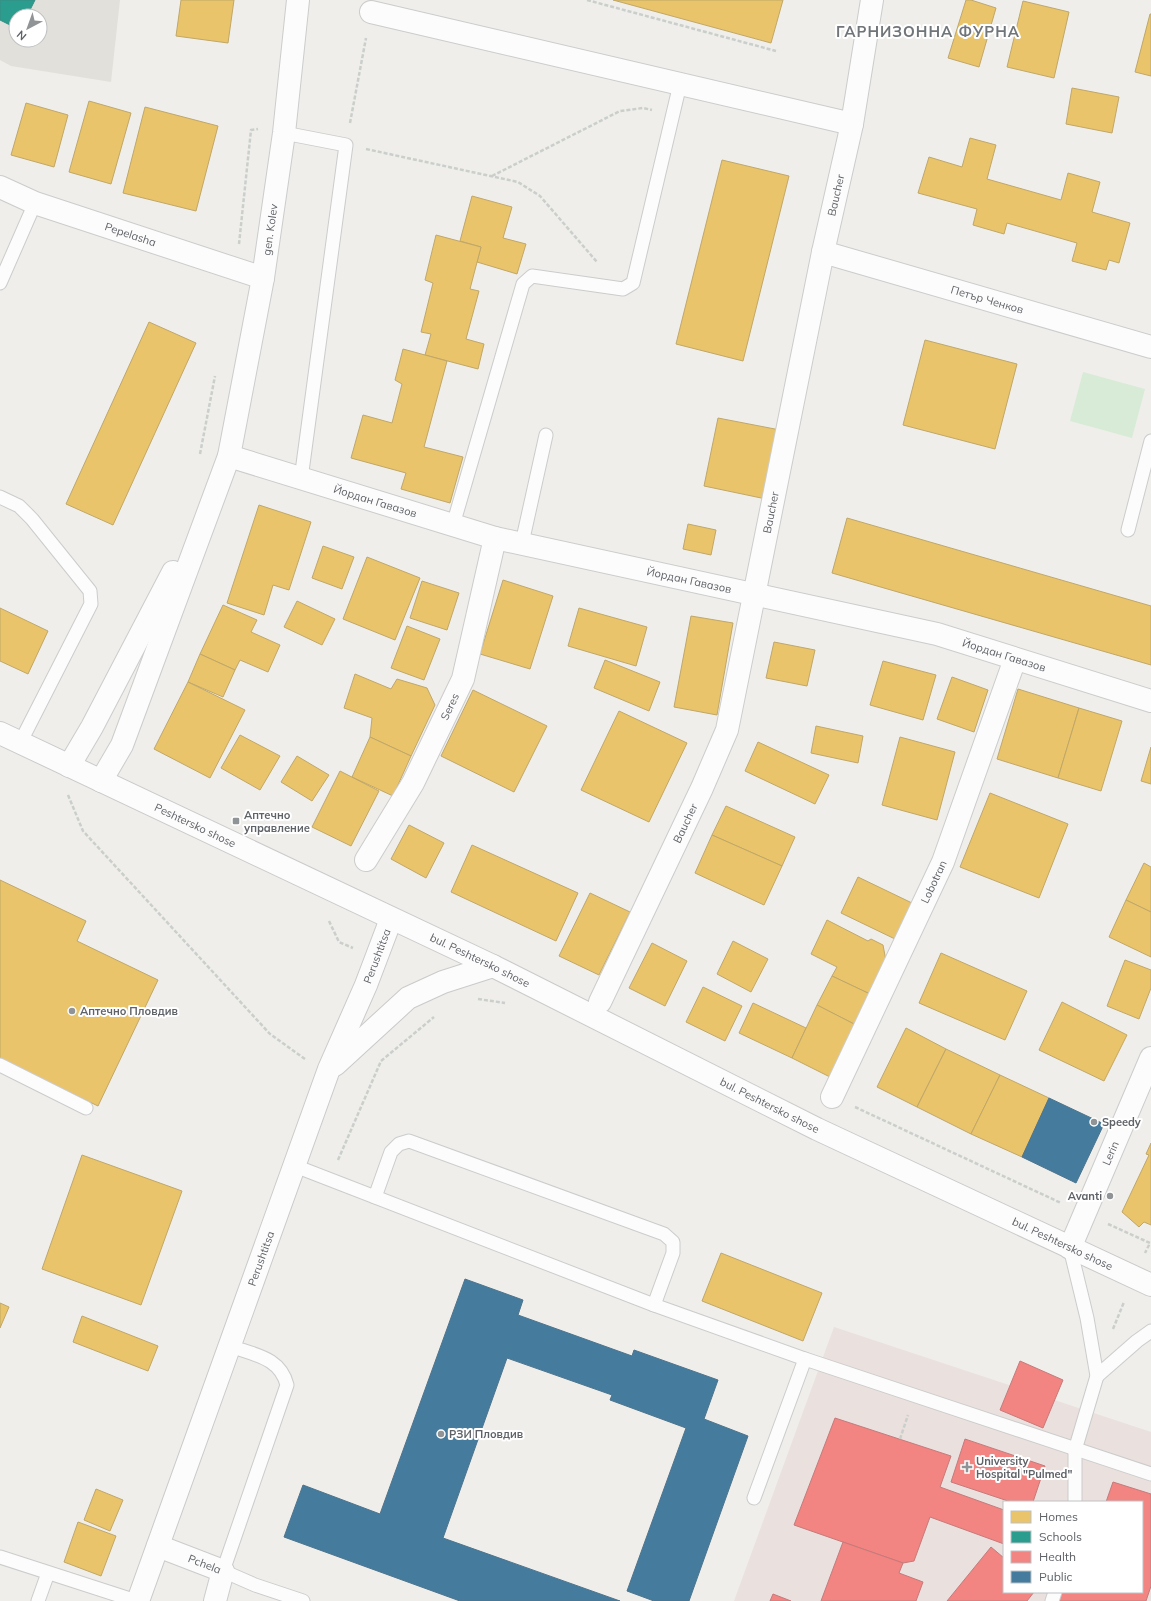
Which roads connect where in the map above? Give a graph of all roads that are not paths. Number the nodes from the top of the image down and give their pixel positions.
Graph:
1 (298, 0) edge
2 (872, 0) edge
3 (371, 12) road end
4 (680, 84) junction
5 (852, 124) junction
6 (284, 133) junction
7 (0, 187) edge
8 (35, 203) junction
9 (823, 252) junction
10 (263, 278) junction
11 (0, 283) edge
12 (1151, 347) edge
13 (546, 435) dead end
14 (1151, 441) edge
15 (229, 456) junction
16 (301, 479) junction
17 (214, 493) junction
18 (0, 497) edge
19 (453, 525) junction
20 (1128, 530) dead end
21 (495, 538) junction
22 (522, 544) junction
23 (755, 596) junction
24 (1015, 659) junction
25 (1151, 701) edge
26 (0, 733) edge
27 (20, 743) junction
28 (69, 766) junction
29 (101, 781) junction
30 (366, 860) dead end
31 (391, 919) junction
32 (493, 966) junction
33 (600, 1002) dead end
34 (1151, 1058) edge
35 (0, 1066) edge
36 (329, 1069) junction
37 (832, 1097) road end
38 (86, 1108) dead end
39 (295, 1166) junction
40 (375, 1197) junction
41 (1070, 1248) junction
42 (1151, 1285) edge
43 (654, 1305) junction
44 (1151, 1331) edge
45 (230, 1346) junction
46 (805, 1359) junction
47 (1097, 1376) junction
48 (1075, 1450) junction
49 (1151, 1474) edge
50 (754, 1498) dead end
51 (1075, 1501) edge
52 (158, 1546) junction
53 (0, 1558) edge
54 (223, 1571) junction
55 (48, 1573) junction
56 (38, 1601) edge
57 (137, 1601) edge
58 (215, 1601) edge
59 (303, 1601) edge

1 - 6 street, gen. Kolev
2 - 5 street, Baucher
3 - 4 street
4 - 5 street
4 - 19 lane
5 - 9 street, Baucher
6 - 10 street, gen. Kolev
6 - 16 lane
7 - 8 street, Pepelasha
8 - 10 street, Pepelasha
8 - 11 lane
9 - 12 street, Петър Ченков
9 - 23 street, Baucher
10 - 15 street, gen. Kolev
13 - 22 lane
14 - 20 lane
15 - 16 street, Йордан Гавазов
15 - 17 street, gen. Kolev
16 - 19 street, Йордан Гавазов
17 - 28 street
17 - 29 street
18 - 27 lane
19 - 21 street, Йордан Гавазов
21 - 22 street, Йордан Гавазов
21 - 30 street, Seres
22 - 23 street, Йордан Гавазов
23 - 24 street, Йордан Гавазов
23 - 33 street, Baucher
24 - 25 street, Йордан Гавазов
24 - 37 street, Lobotran
26 - 27 street, Peshtersko shose
27 - 28 street, Peshtersko shose
28 - 29 street, Peshtersko shose
29 - 31 street, Peshtersko shose
31 - 32 street, bul. Peshtersko shose
31 - 36 street, Perushtitsa
32 - 36 street
32 - 41 street, bul. Peshtersko shose
34 - 41 street, Lerin
35 - 38 lane
36 - 39 street, Perushtitsa
39 - 40 lane
39 - 45 street, Perushtitsa
40 - 43 lane
40 - 43 lane
41 - 42 street, bul. Peshtersko shose
41 - 47 lane
43 - 46 lane
44 - 47 lane
45 - 52 street, Perushtitsa
45 - 54 lane
46 - 48 lane
46 - 50 lane
47 - 48 lane
48 - 49 lane
48 - 51 lane
52 - 54 street, Pchela
52 - 57 street, Perushtitsa
53 - 55 lane
54 - 58 street, Pchela
54 - 59 lane
55 - 56 lane
55 - 57 lane

